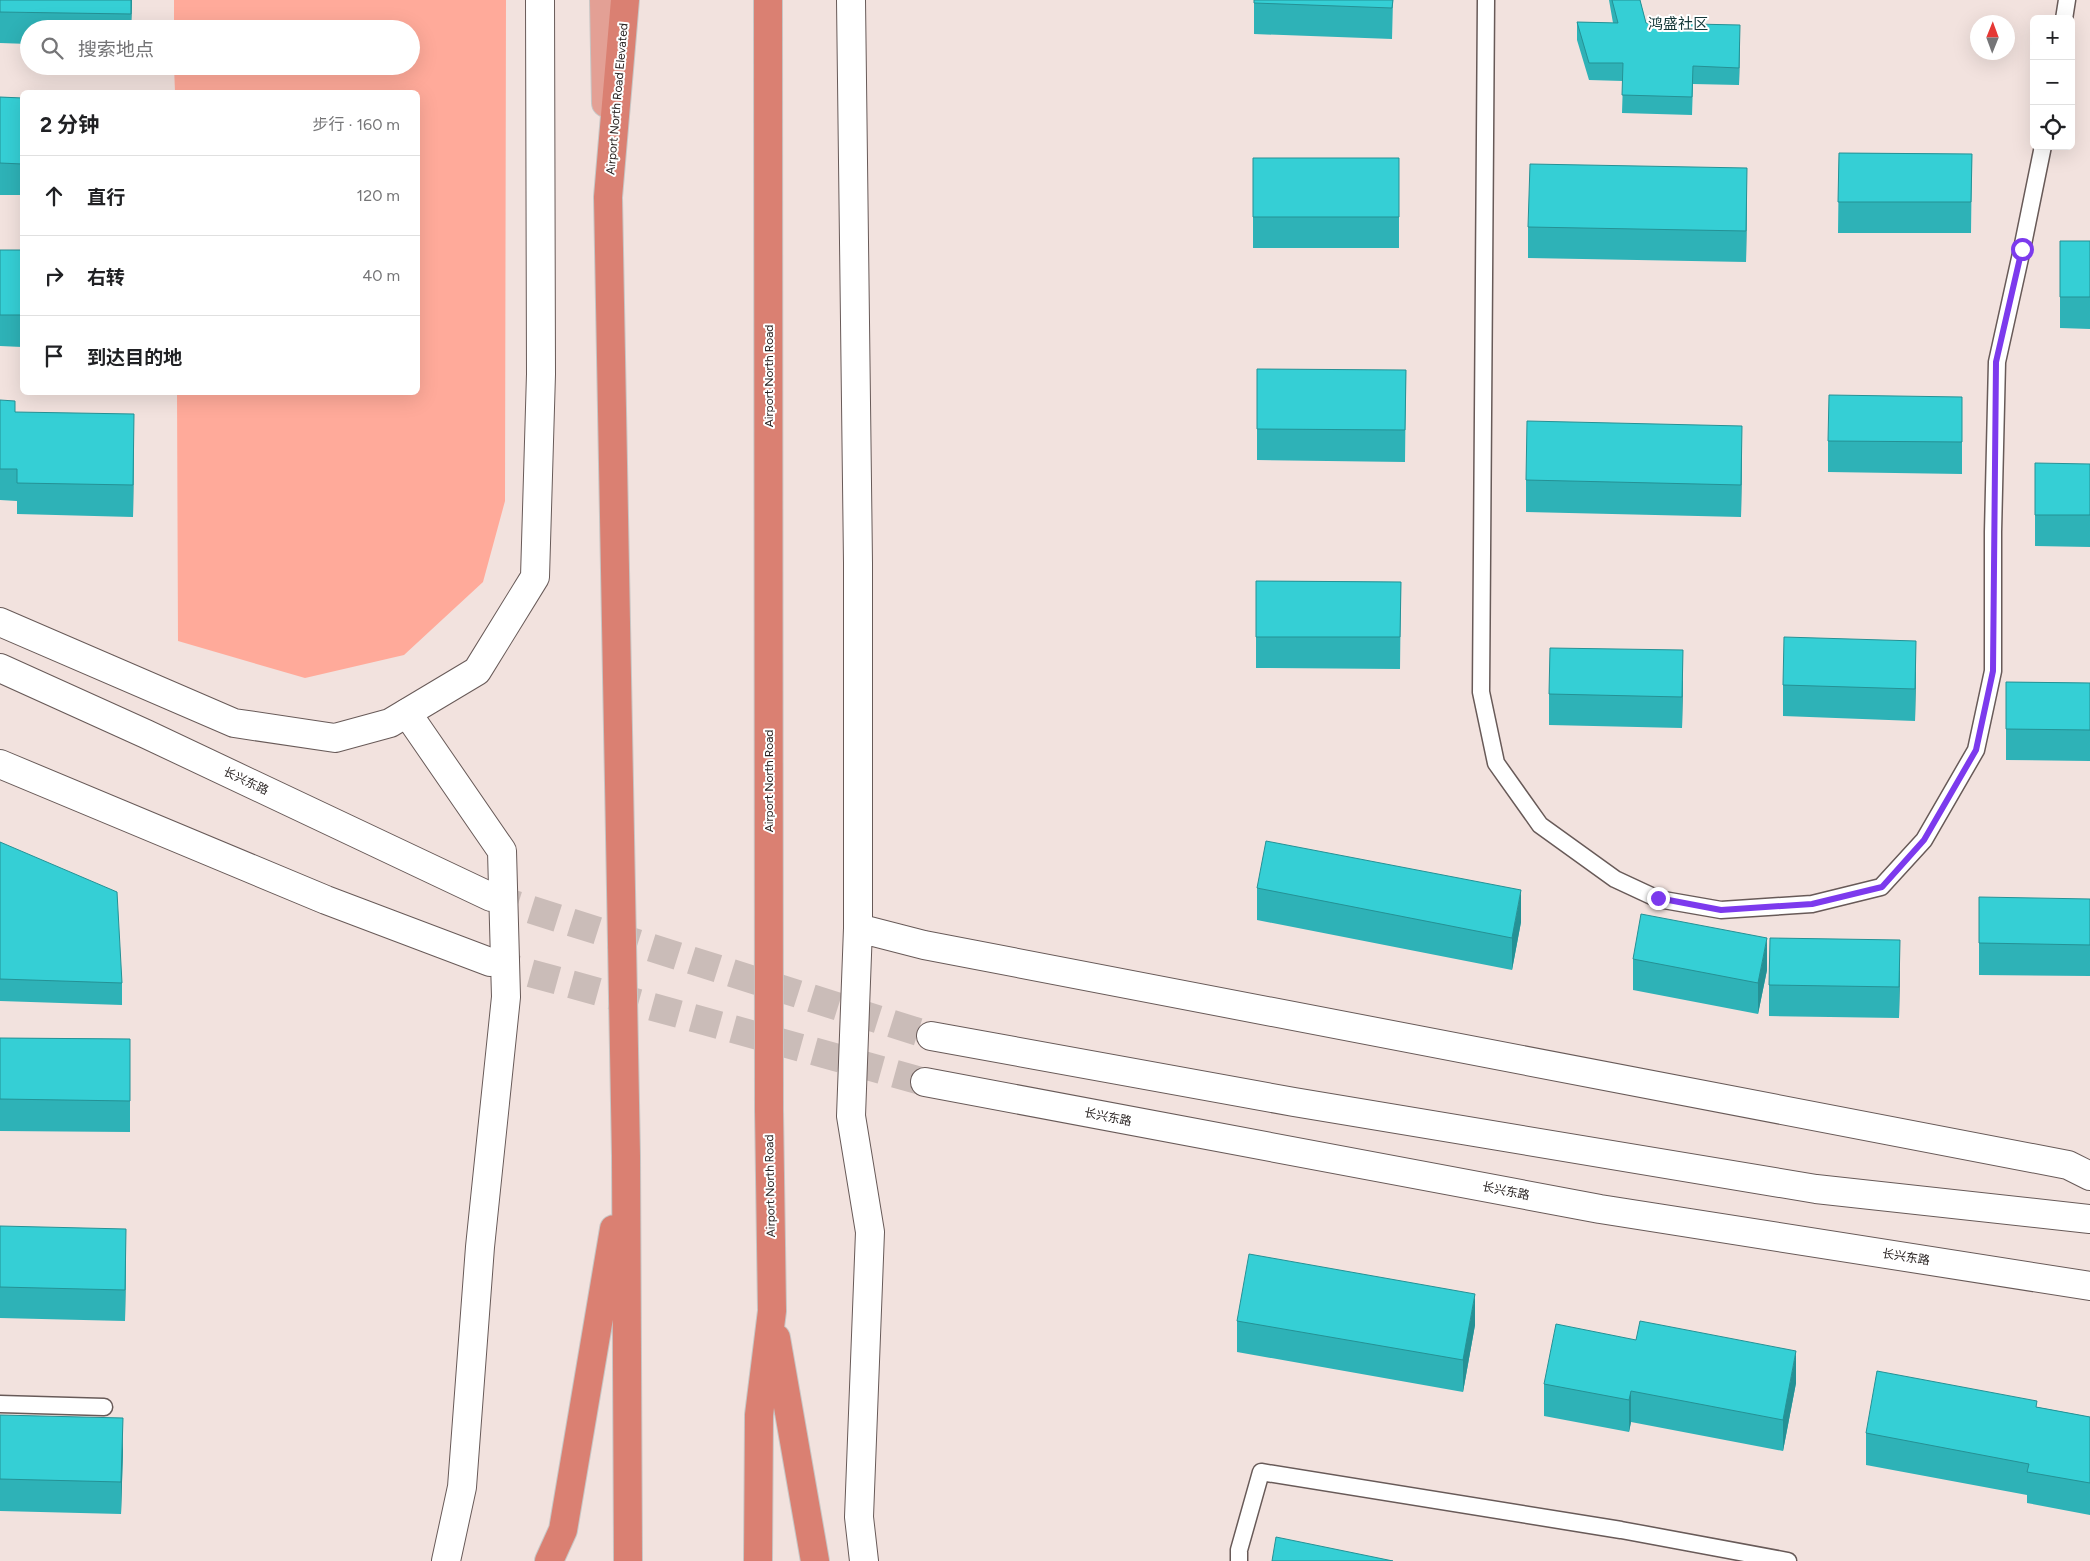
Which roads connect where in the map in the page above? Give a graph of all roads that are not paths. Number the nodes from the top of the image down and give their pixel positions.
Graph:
1 (540, 0) edge
2 (604, 0) edge
3 (625, 0) edge
4 (768, 0) edge
5 (851, 0) edge
6 (1486, 0) edge
7 (2067, 0) edge
8 (2065, 15) edge
9 (2042, 150) edge
10 (608, 197) junction
11 (0, 622) edge
12 (0, 668) edge
13 (407, 713) junction
14 (0, 764) edge
15 (491, 897) tunnel mouth
16 (858, 928) junction
17 (490, 962) tunnel mouth
18 (931, 1036) tunnel mouth
19 (926, 1082) tunnel mouth
20 (626, 1156) junction
21 (2090, 1176) edge
22 (2090, 1219) edge
23 (2090, 1286) edge
24 (772, 1310) junction
25 (0, 1404) edge
26 (104, 1407) dead end
27 (446, 1561) edge
28 (549, 1561) edge
29 (628, 1561) edge
30 (758, 1561) edge
31 (814, 1561) edge
32 (864, 1561) edge
33 (1239, 1561) edge
34 (1788, 1561) edge

1 - 13 main road
2 - 10 main road
3 - 10 highway, Airport North Road Elevated
4 - 24 highway, Airport North Road
5 - 16 main road
6 - 9 lane
7 - 8 lane
10 - 20 highway
11 - 13 main road
12 - 15 main road, 长兴东路
13 - 27 main road
14 - 17 main road
16 - 21 main road
16 - 32 main road
18 - 22 main road
19 - 23 main road, 长兴东路
20 - 28 highway
20 - 29 highway
24 - 30 highway, Airport North Road
24 - 31 highway
25 - 26 lane
33 - 34 lane

